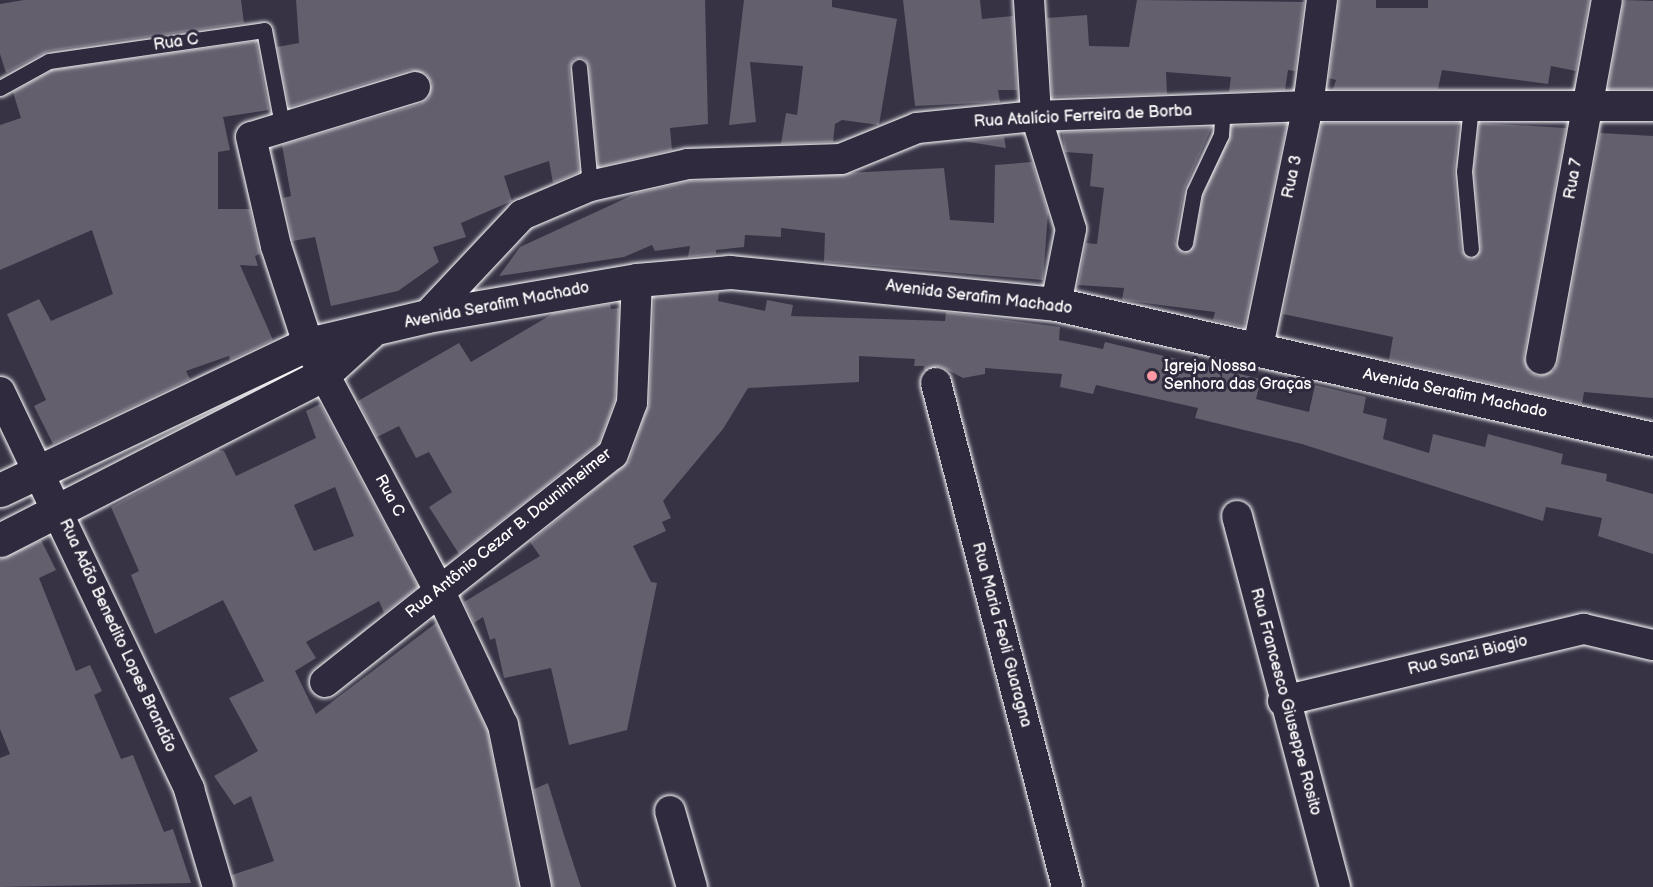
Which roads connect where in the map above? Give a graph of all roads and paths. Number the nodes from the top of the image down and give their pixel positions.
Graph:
1 (1029, 0) edge
2 (1323, 0) edge
3 (1607, 0) edge
4 (579, 67) dead end
5 (415, 87) dead end
6 (0, 88) edge
7 (1587, 104) junction
8 (1308, 106) junction
9 (1653, 106) edge
10 (1471, 107) junction
11 (1223, 109) junction
12 (1036, 116) junction
13 (282, 124) junction
14 (590, 186) junction
15 (1185, 243) dead end
16 (1471, 249) dead end
17 (637, 280) junction
18 (1056, 304) junction
19 (427, 316) junction
20 (369, 333) junction
21 (308, 344) junction
22 (1257, 352) junction
23 (1541, 359) dead end
24 (324, 374) junction
25 (936, 383) dead end
26 (0, 392) edge
27 (1653, 439) edge
28 (39, 472) junction
29 (0, 490) edge
30 (59, 512) junction
31 (1237, 516) dead end
32 (0, 540) edge
33 (440, 592) junction
34 (1653, 645) edge
35 (325, 682) dead end
36 (1283, 701) junction
37 (670, 811) dead end
38 (219, 887) edge
39 (536, 887) edge
40 (692, 887) edge
41 (1067, 887) edge
42 (1335, 887) edge

1 - 12 street
2 - 8 street, Rua 3
3 - 7 street, Rua 7
4 - 14 lane
5 - 13 street, Rua C
6 - 13 lane, Rua C
7 - 9 street, Rua Atalício Ferreira de Borba
7 - 10 street, Rua Atalício Ferreira de Borba
7 - 23 street, Rua 7
8 - 10 street, Rua Atalício Ferreira de Borba
8 - 11 street, Rua Atalício Ferreira de Borba
8 - 22 street, Rua 3
10 - 16 lane
11 - 12 street, Rua Atalício Ferreira de Borba
11 - 15 lane
12 - 14 street, Rua Atalício Ferreira de Borba
12 - 18 street
13 - 21 street, Rua C
14 - 19 street, Rua Atalício Ferreira de Borba
17 - 18 street, Avenida Serafim Machado
17 - 19 street, Avenida Serafim Machado
17 - 33 street, Rua Antônio Cezar B. Dauninheimer
18 - 22 street, Avenida Serafim Machado
19 - 20 street, Avenida Serafim Machado
20 - 21 street, Avenida Serafim Machado
20 - 24 street, Avenida Serafim Machado
21 - 24 street, Rua C
21 - 28 street, Avenida Serafim Machado
22 - 27 street, Avenida Serafim Machado
24 - 30 street, Avenida Serafim Machado
24 - 33 street, Rua C
25 - 41 street, Rua Maria Feoli Guaragna
26 - 28 street, Rua Adão Benedito Lopes Brandão
28 - 29 street, Avenida Serafim Machado
28 - 30 street, Rua Adão Benedito Lopes Brandão
30 - 32 street, Avenida Serafim Machado
30 - 38 street, Rua Adão Benedito Lopes Brandão
31 - 36 street, Rua Francesco Giuseppe Rosito
33 - 35 street, Rua Antônio Cezar B. Dauninheimer
33 - 39 street, Rua C
34 - 36 street, Rua Sanzi Biagio
36 - 42 street, Rua Francesco Giuseppe Rosito
37 - 40 street

